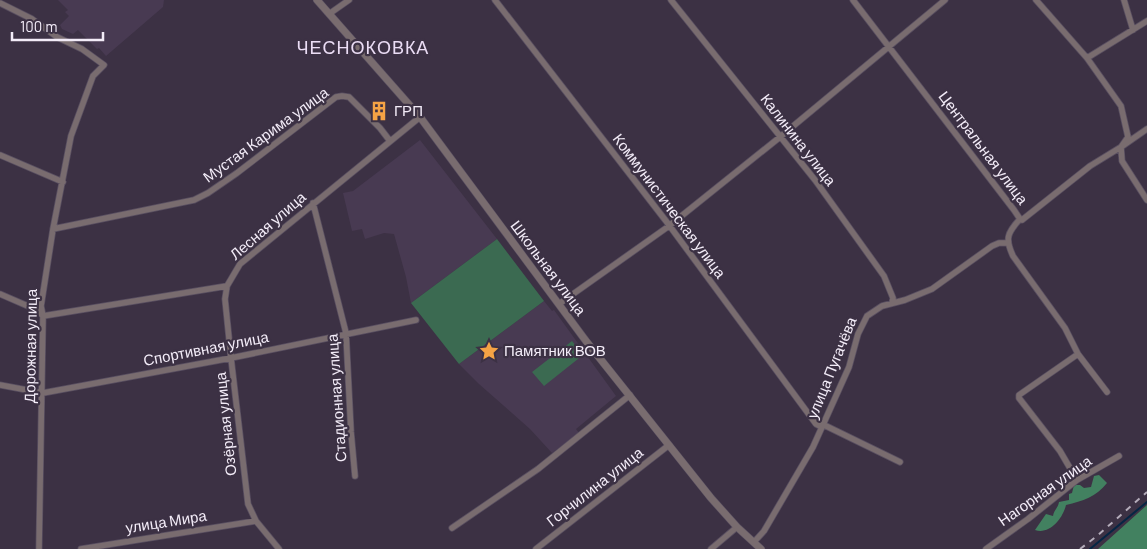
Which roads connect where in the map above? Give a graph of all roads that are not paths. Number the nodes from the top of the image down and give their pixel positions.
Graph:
1 (317, 0) edge
2 (349, 0) edge
3 (494, 0) edge
4 (672, 0) edge
5 (853, 0) edge
6 (945, 0) edge
7 (1036, 0) edge
8 (1124, 0) edge
9 (0, 3) edge
10 (329, 14) junction
11 (1147, 21) edge
12 (1133, 30) junction
13 (889, 46) junction
14 (1087, 58) junction
15 (420, 117) junction
16 (1147, 129) edge
17 (780, 137) junction
18 (390, 141) junction
19 (1122, 147) junction
20 (0, 156) edge
21 (63, 182) junction
22 (1147, 200) edge
23 (313, 202) junction
24 (1020, 219) junction
25 (669, 226) junction
26 (53, 229) junction
27 (1007, 243) junction
28 (227, 286) junction
29 (0, 294) edge
30 (892, 302) junction
31 (559, 304) junction
32 (43, 316) junction
33 (416, 320) dead end
34 (346, 334) junction
35 (1078, 354) junction
36 (231, 358) junction
37 (0, 385) edge
38 (1107, 392) dead end
39 (43, 393) junction
40 (630, 395) junction
41 (822, 426) junction
42 (669, 445) junction
43 (1119, 456) dead end
44 (900, 462) dead end
45 (355, 476) dead end
46 (1078, 480) junction
47 (256, 520) junction
48 (737, 527) junction
49 (452, 528) dead end
50 (754, 542) junction
51 (39, 549) edge
52 (81, 549) edge
53 (279, 549) edge
54 (536, 549) edge
55 (711, 549) edge
56 (761, 549) edge
57 (986, 549) edge

1 - 10 street, Школьная улица
2 - 10 street
3 - 25 street, Коммунистическая улица
4 - 17 street, Калинина улица
5 - 13 street, Центральная улица
6 - 13 street
7 - 14 street
8 - 12 street
9 - 21 street, Дорожная улица
10 - 15 street, Школьная улица
11 - 12 street
12 - 14 street
13 - 17 street
13 - 24 street, Центральная улица
14 - 19 street
15 - 18 street, Лесная улица
15 - 31 street, Школьная улица
16 - 19 street
17 - 25 street
17 - 30 street, Калинина улица
18 - 23 street, Лесная улица
18 - 26 street, Мустая Карима улица
19 - 22 street
19 - 24 street
20 - 21 street
21 - 26 street, Дорожная улица
23 - 28 street, Лесная улица
23 - 34 street, Стадионная улица
24 - 27 street, Центральная улица
25 - 31 street
25 - 41 street, Коммунистическая улица
26 - 32 street, Дорожная улица
27 - 30 street, улица Пугачёва
27 - 35 street
28 - 32 street
28 - 36 street, Озёрная улица
29 - 32 street
30 - 41 street, улица Пугачёва
31 - 40 street, Школьная улица
32 - 39 street, Дорожная улица
33 - 34 street, Спортивная улица
34 - 36 street, Спортивная улица
34 - 45 street, Стадионная улица
35 - 38 street
35 - 46 street
36 - 39 street, Спортивная улица
36 - 47 street, Озёрная улица
37 - 39 street, Спортивная улица
39 - 51 street, Дорожная улица
40 - 42 street, Школьная улица
40 - 49 street
41 - 44 street
41 - 50 street, улица Пугачёва
42 - 48 street, Школьная улица
42 - 54 street, Горчилина улица
43 - 46 street, Нагорная улица
46 - 57 street, Нагорная улица
47 - 52 street, улица Мира
47 - 53 street, Озёрная улица
48 - 50 street, Школьная улица
48 - 55 street
50 - 56 street, Школьная улица

